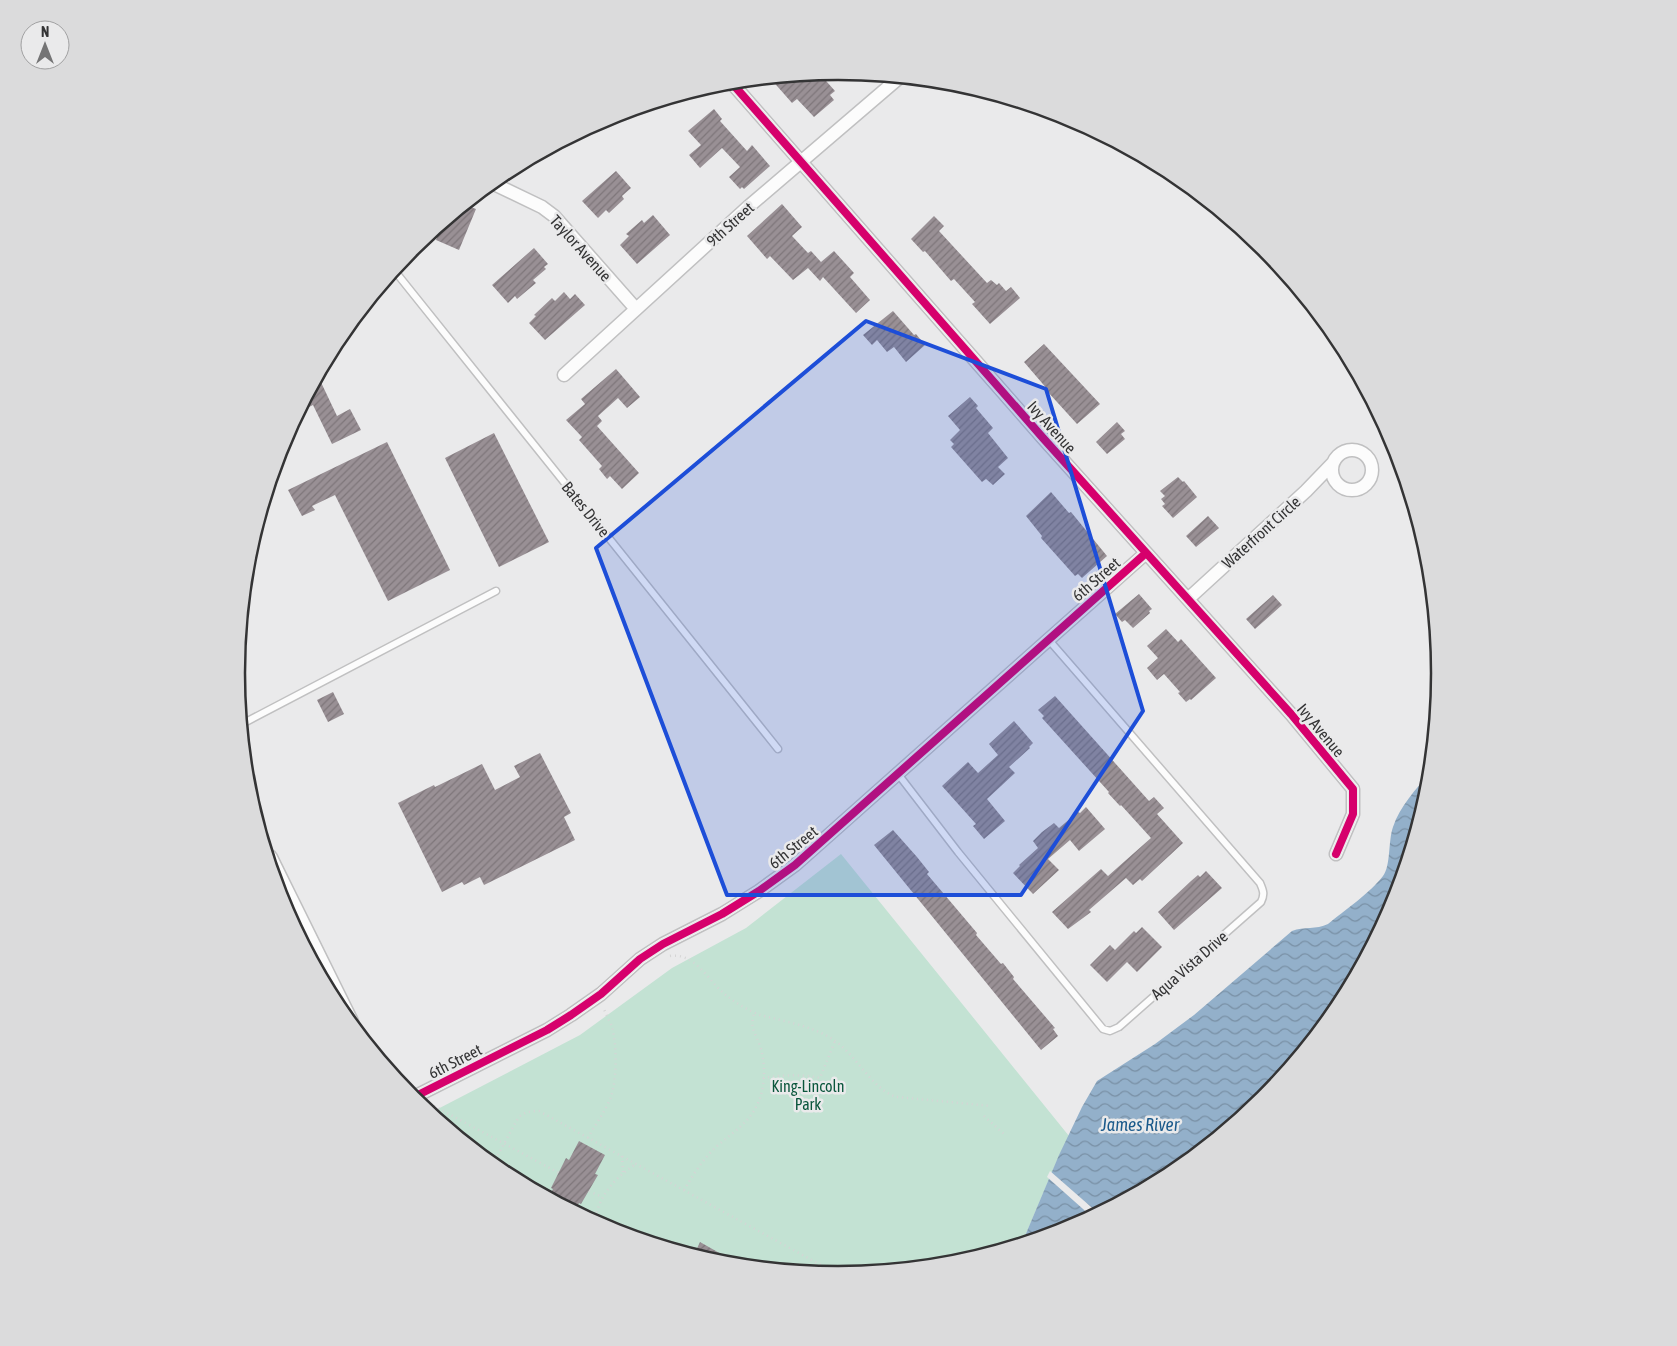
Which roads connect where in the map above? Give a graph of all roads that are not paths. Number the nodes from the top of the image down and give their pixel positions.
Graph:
1 (893, 83) edge
2 (737, 89) edge
3 (801, 162) junction
4 (500, 187) edge
5 (399, 276) edge
6 (636, 309) junction
7 (564, 374) dead end
8 (1333, 463) dead end
9 (1146, 553) junction
10 (496, 591) dead end
11 (1188, 599) junction
12 (1048, 640) junction
13 (248, 721) edge
14 (778, 749) dead end
15 (898, 774) junction
16 (1336, 854) dead end
17 (421, 1094) edge

1 - 3 street, 9th Street
2 - 3 street, Ivy Avenue
3 - 6 street, 9th Street
3 - 9 street, Ivy Avenue
4 - 6 street, Taylor Avenue
5 - 14 lane, Bates Drive
6 - 7 street, 9th Street
8 - 11 street, Waterfront Circle
9 - 11 street, Ivy Avenue
9 - 12 street, 6th Street
10 - 13 lane
11 - 16 street, Ivy Avenue
12 - 15 street, 6th Street
12 - 15 lane, Aqua Vista Drive
15 - 17 street, 6th Street

